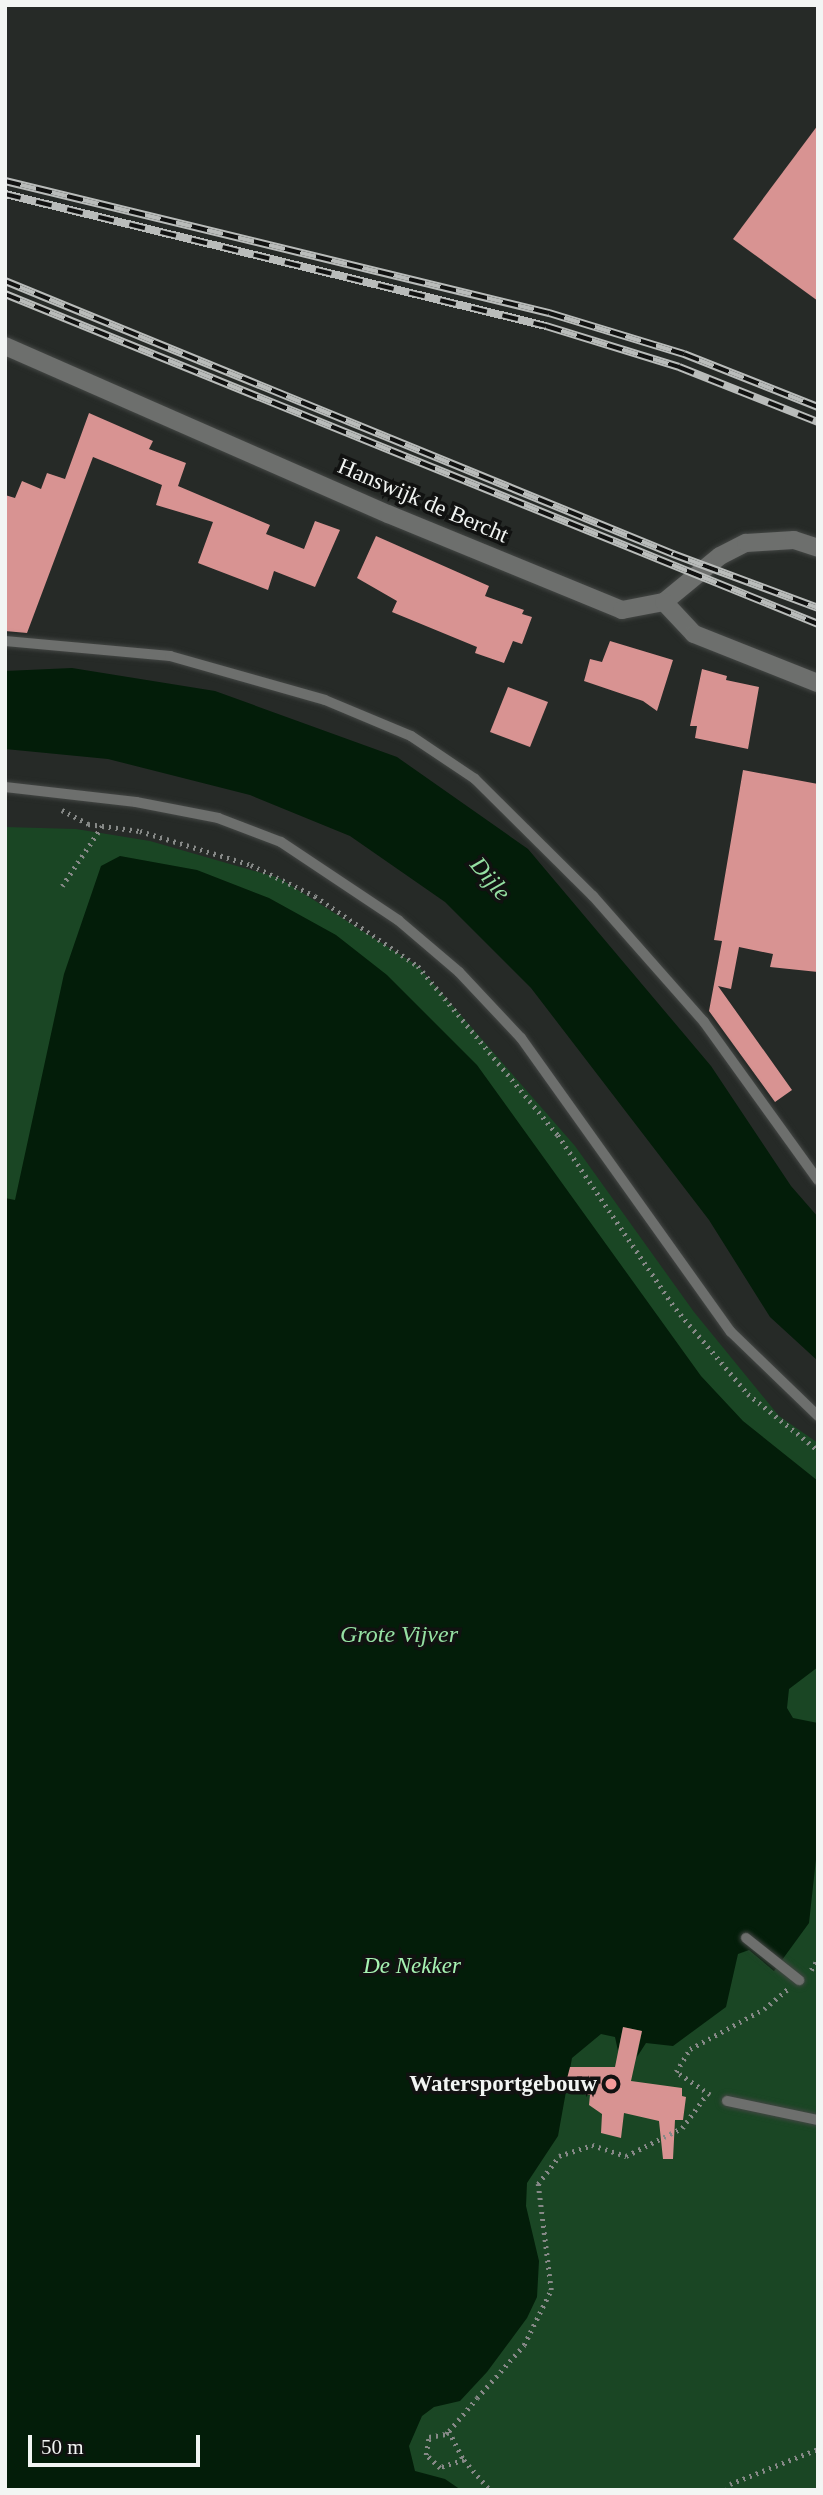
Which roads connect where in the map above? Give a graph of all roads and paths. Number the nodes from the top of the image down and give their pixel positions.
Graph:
1 (5, 346) edge
2 (818, 548) edge
3 (664, 602) junction
4 (5, 641) edge
5 (818, 683) edge
6 (5, 787) edge
7 (88, 824) dead end
8 (102, 826) junction
9 (62, 886) dead end
10 (818, 1180) edge
11 (818, 1416) edge
12 (818, 1450) edge
13 (746, 1938) dead end
14 (818, 1959) edge
15 (799, 1980) junction
16 (707, 2094) junction
17 (727, 2101) joint
18 (818, 2120) edge
19 (449, 2431) junction
20 (818, 2449) edge
21 (464, 2460) junction
22 (490, 2490) edge
23 (727, 2490) edge

1 - 3 street, Hanswijk de Bercht
2 - 3 street
3 - 5 street
4 - 10 lane
6 - 11 lane
7 - 8 path
8 - 9 path
8 - 12 path
13 - 15 lane
14 - 15 path
15 - 16 path
16 - 17 path
16 - 19 path
17 - 18 lane
19 - 21 path
19 - 21 path
20 - 23 path
21 - 22 path

